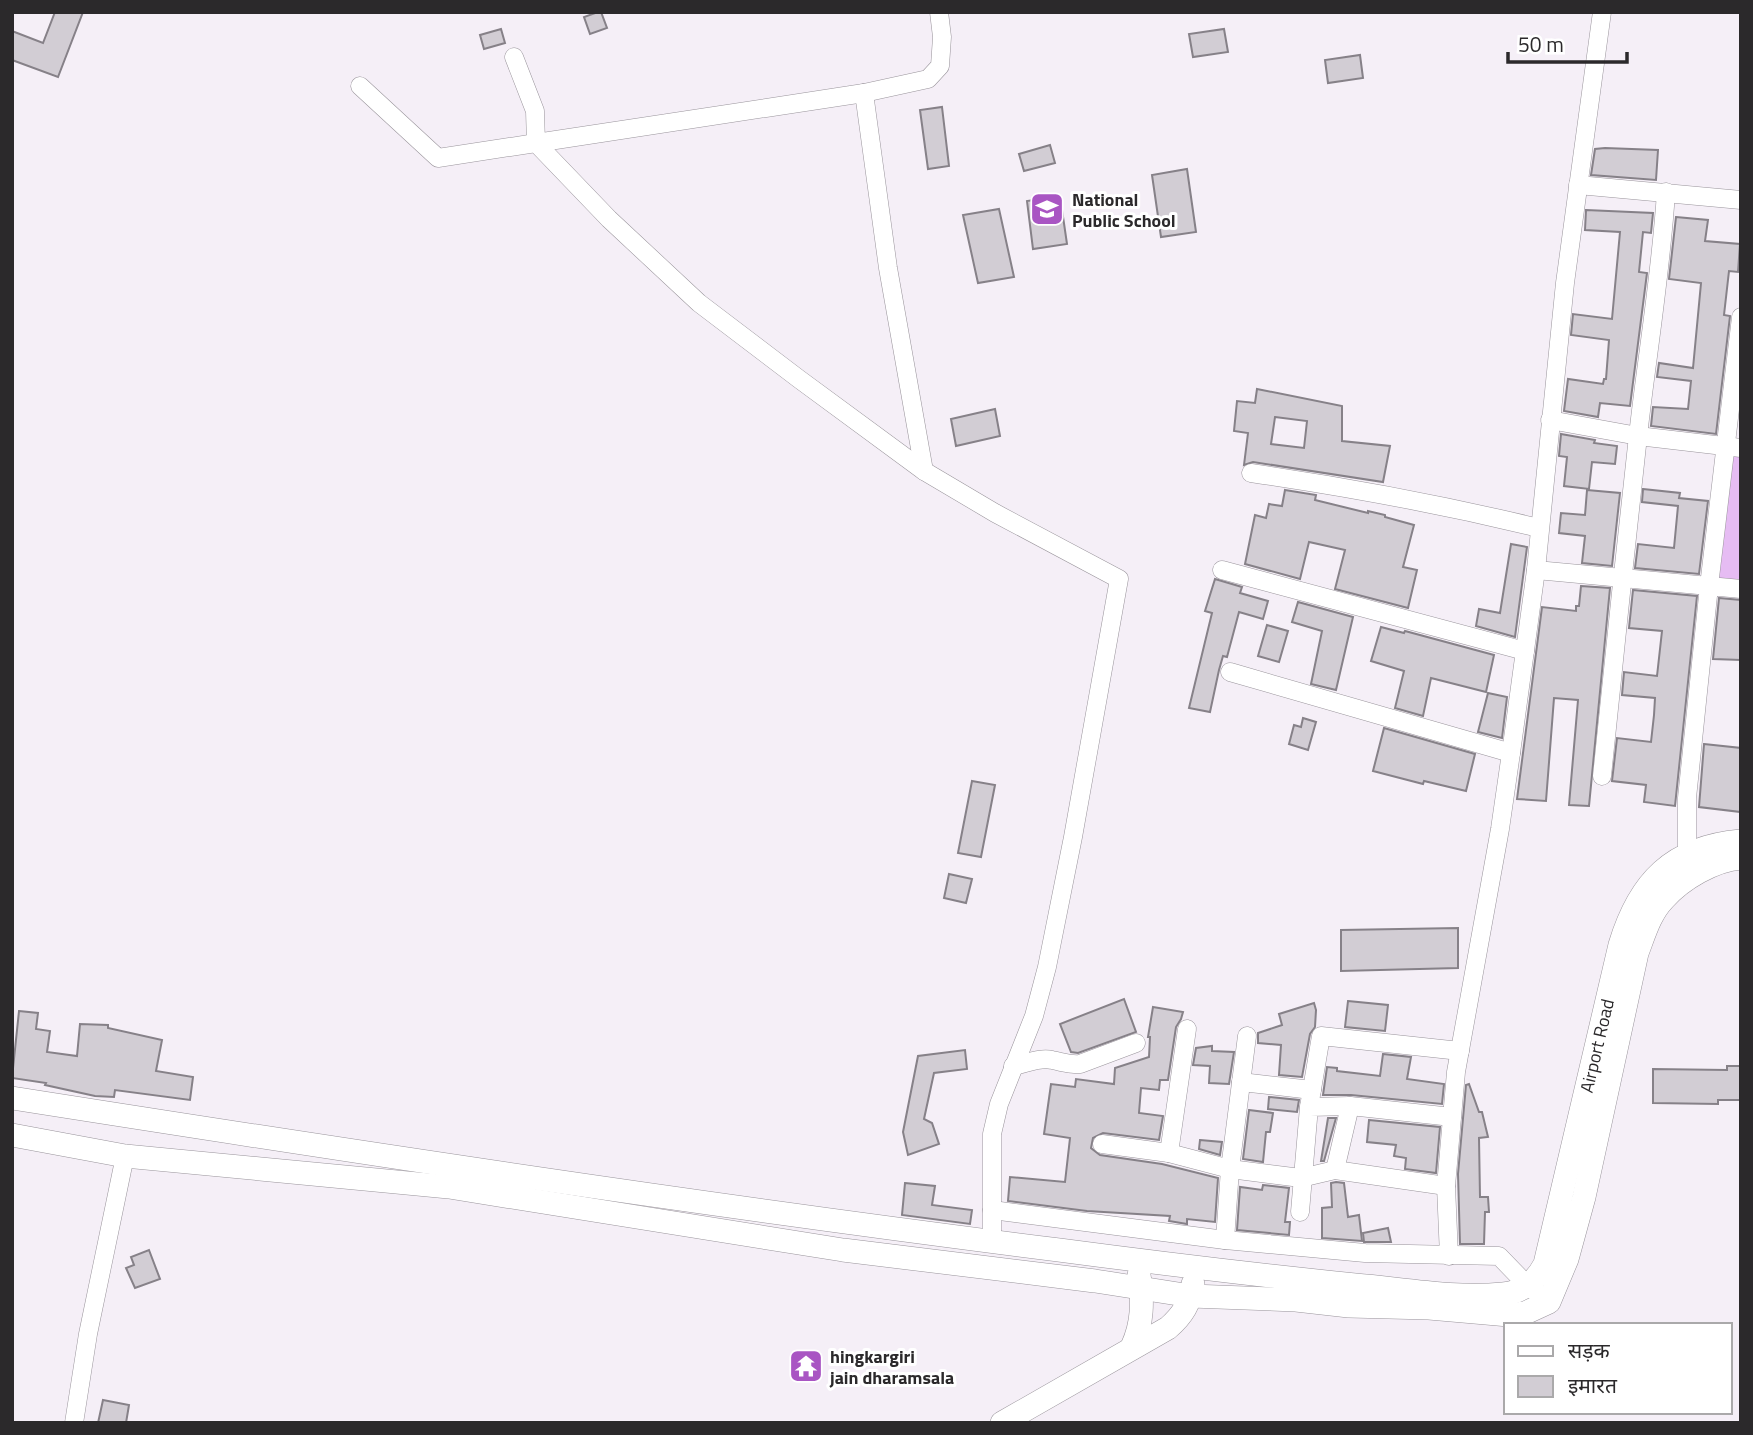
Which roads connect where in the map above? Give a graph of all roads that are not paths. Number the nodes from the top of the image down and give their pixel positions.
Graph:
1 (939, 12) edge
2 (1602, 12) edge
3 (514, 57) dead end
4 (360, 86) dead end
5 (864, 93) junction
6 (536, 143) junction
7 (1578, 186) junction
8 (1666, 192) junction
9 (1741, 200) edge
10 (1741, 317) edge
11 (1550, 420) junction
12 (1638, 436) junction
13 (1734, 448) edge
14 (924, 471) junction
15 (1251, 473) dead end
16 (1539, 528) junction
17 (1222, 570) dead end
18 (1536, 570) junction
19 (1623, 577) junction
20 (1709, 586) junction
21 (1741, 589) edge
22 (1525, 651) junction
23 (1230, 672) dead end
24 (1511, 753) junction
25 (1602, 776) dead end
26 (1741, 841) edge
27 (1687, 855) junction
28 (1741, 858) edge
29 (1187, 1029) dead end
30 (1247, 1036) dead end
31 (1136, 1042) dead end
32 (1460, 1051) junction
33 (1013, 1066) junction
34 (1241, 1082) junction
35 (12, 1098) edge
36 (1310, 1099) junction
37 (1350, 1106) junction
38 (1452, 1116) junction
39 (12, 1135) edge
40 (1102, 1144) dead end
41 (1169, 1153) junction
42 (125, 1156) junction
43 (1230, 1169) junction
44 (1335, 1170) junction
45 (1301, 1178) junction
46 (1447, 1186) junction
47 (992, 1210) junction
48 (1300, 1212) dead end
49 (1225, 1240) junction
50 (992, 1242) junction
51 (1448, 1256) junction
52 (1137, 1261) junction
53 (1195, 1267) junction
54 (1528, 1286) junction
55 (1141, 1289) junction
56 (1191, 1296) junction
57 (1429, 1300) junction
58 (1549, 1303) junction
59 (1132, 1347) junction
60 (74, 1423) edge
61 (1002, 1423) edge

1 - 5 street
2 - 7 street
3 - 6 street
4 - 6 street
5 - 6 street
5 - 14 street
6 - 14 street
7 - 8 street
7 - 11 street
8 - 9 street
8 - 12 street
10 - 13 street
11 - 12 street
11 - 16 street
12 - 13 street
12 - 19 street
13 - 20 street
14 - 33 street
15 - 16 street
16 - 18 street
17 - 22 street
18 - 19 street
18 - 22 street
19 - 20 street
19 - 25 street
20 - 21 street
20 - 27 street
22 - 24 street
23 - 24 street
24 - 32 street
26 - 27 main road, Airport Road
27 - 54 main road, Airport Road
28 - 58 main road, Airport Road
29 - 41 street
30 - 34 street
31 - 33 street
32 - 36 street
32 - 38 street
33 - 47 street
34 - 36 street
34 - 43 street
35 - 50 main road
36 - 37 street
36 - 45 street
37 - 38 street
37 - 44 street
38 - 46 street
39 - 42 main road
40 - 41 street
41 - 43 street
42 - 55 main road
42 - 60 street
43 - 45 street
43 - 49 street
44 - 45 street
44 - 46 street
45 - 48 street
46 - 51 street
47 - 49 street
47 - 50 street
49 - 51 street
50 - 52 main road
51 - 54 street
52 - 53 main road
52 - 55 main road
53 - 56 main road
53 - 57 main road
54 - 57 main road
54 - 58 street
55 - 56 main road
55 - 59 main road
56 - 57 main road
56 - 59 main road
57 - 58 main road
59 - 61 main road

